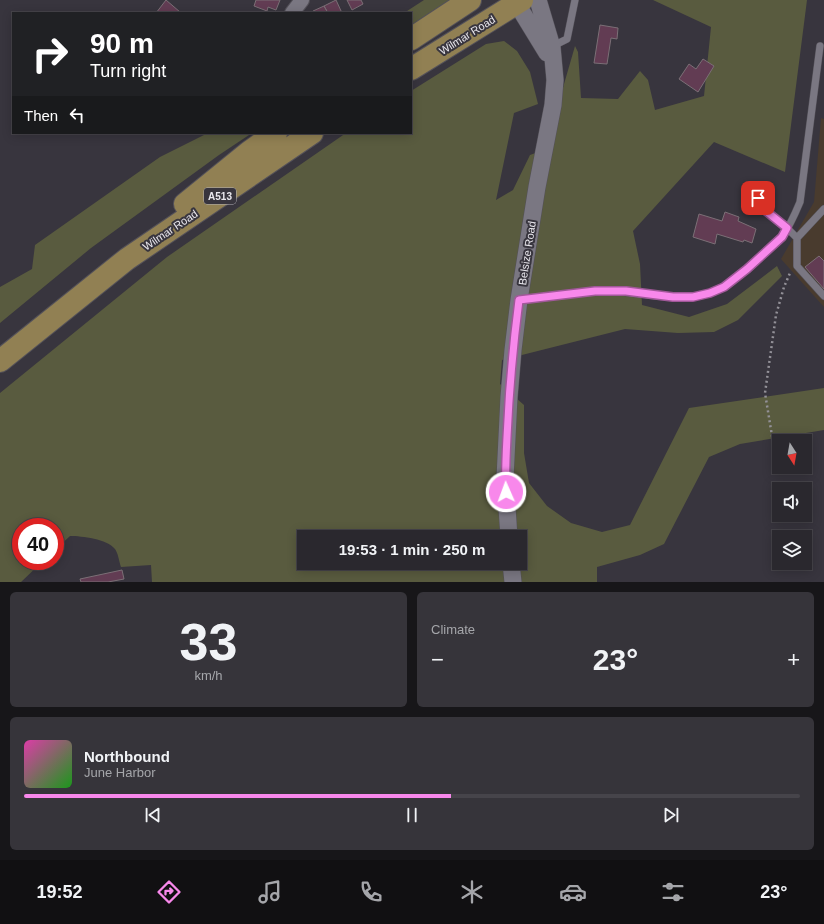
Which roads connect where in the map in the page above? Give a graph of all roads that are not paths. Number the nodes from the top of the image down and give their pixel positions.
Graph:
1 (302, 0) edge
2 (470, 0) edge
3 (538, 0) edge
4 (574, 0) edge
5 (513, 1) edge
6 (293, 12) edge
7 (412, 38) edge
8 (820, 46) dead end
9 (548, 48) junction
10 (412, 50) edge
11 (412, 68) edge
12 (275, 134) edge
13 (311, 134) edge
14 (758, 198) dead end
15 (824, 209) edge
16 (787, 228) junction
17 (798, 238) junction
18 (127, 259) junction
19 (824, 296) edge
20 (519, 300) junction
21 (0, 361) edge
22 (509, 530) edge
23 (512, 570) edge
24 (513, 582) edge

1 - 6 street
2 - 7 main road
3 - 9 street, Belsize Road
4 - 9 lane
5 - 9 street, Belsize Road
5 - 10 main road
5 - 11 main road, Wilmar Road
8 - 16 lane
9 - 20 street, Belsize Road
12 - 18 main road, Wilmar Road / A513
13 - 18 main road, Wilmar Road / A513
14 - 16 lane
15 - 17 lane
16 - 17 lane
16 - 20 lane
17 - 19 lane
18 - 21 main road, Wilmar Road / A513
20 - 22 street, Belsize Road
23 - 24 street

